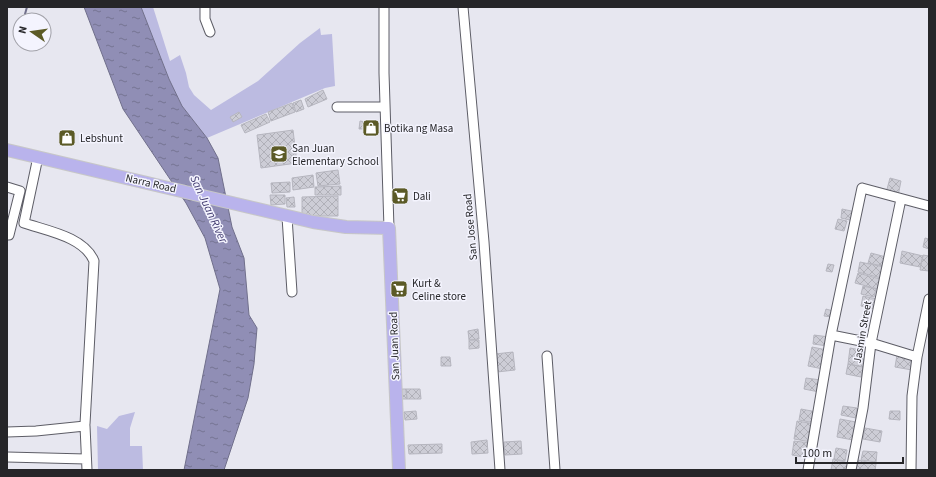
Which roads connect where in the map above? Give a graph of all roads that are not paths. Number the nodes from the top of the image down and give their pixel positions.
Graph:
1 (205, 7) edge
2 (384, 7) edge
3 (463, 7) edge
4 (210, 32) dead end
5 (337, 107) dead end
6 (385, 107) junction
7 (7, 150) edge
8 (38, 157) junction
9 (7, 187) edge
10 (901, 200) junction
11 (929, 206) edge
12 (287, 217) junction
13 (389, 228) junction
14 (7, 235) edge
15 (292, 292) dead end
16 (929, 299) edge
17 (831, 335) junction
18 (871, 343) junction
19 (546, 356) dead end
20 (917, 357) junction
21 (85, 424) dead end
22 (7, 432) edge
23 (7, 457) edge
24 (86, 459) junction
25 (87, 470) edge
26 (399, 470) edge
27 (500, 470) edge
28 (555, 470) edge
29 (808, 470) edge
30 (851, 470) edge
31 (911, 470) edge

1 - 4 street
2 - 6 street, San Juan Road
3 - 27 street, San Jose Road
5 - 6 street
6 - 13 street, San Juan Road
7 - 8 main road, Narra Road
8 - 12 main road, Narra Road
8 - 21 street
9 - 14 street
10 - 11 street
10 - 17 street
10 - 18 street, Jasmin Street
12 - 13 main road, Narra Road
12 - 15 street
13 - 26 main road, San Juan Road
16 - 20 street
17 - 18 street
17 - 29 street
18 - 20 street
18 - 30 street, Jasmin Street
19 - 28 street
20 - 31 street
22 - 24 street
23 - 24 street
24 - 25 street

